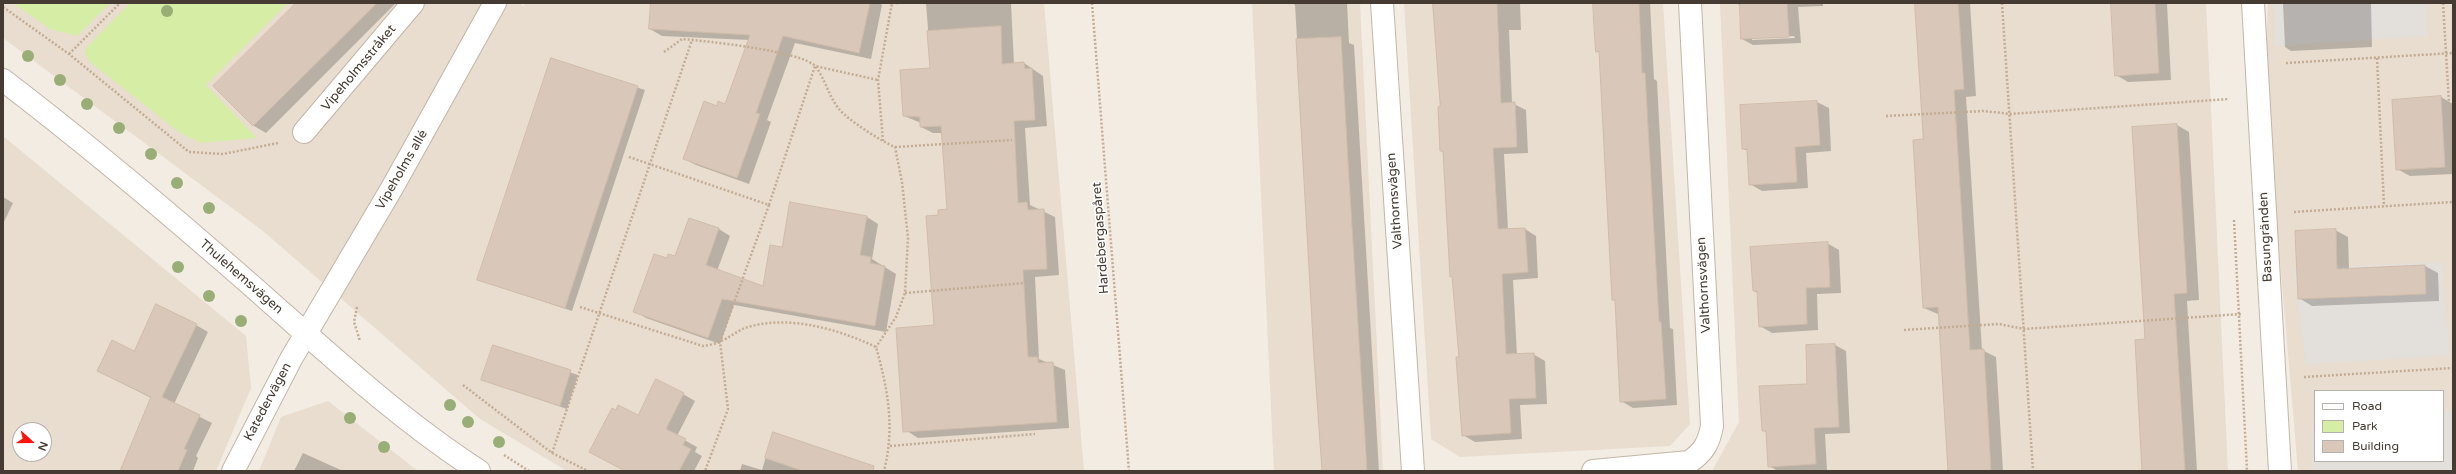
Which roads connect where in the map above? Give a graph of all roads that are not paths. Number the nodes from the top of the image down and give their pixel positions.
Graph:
1 (413, 3) edge
2 (495, 3) edge
3 (1382, 3) edge
4 (1690, 3) edge
5 (2253, 3) edge
6 (3, 80) edge
7 (304, 132) road end
8 (306, 335) junction
9 (233, 471) edge
10 (479, 471) edge
11 (1413, 471) edge
12 (1593, 471) edge
13 (2280, 471) edge

1 - 7 street, Vipeholmsstråket
2 - 8 street, Vipeholms allé
3 - 11 street, Valthornsvägen
4 - 12 street, Valthornsvägen
5 - 13 street, Basungränden
6 - 8 street, Thulehemsvägen
8 - 9 street, Katedervägen
8 - 10 street, Thulehemsvägen

